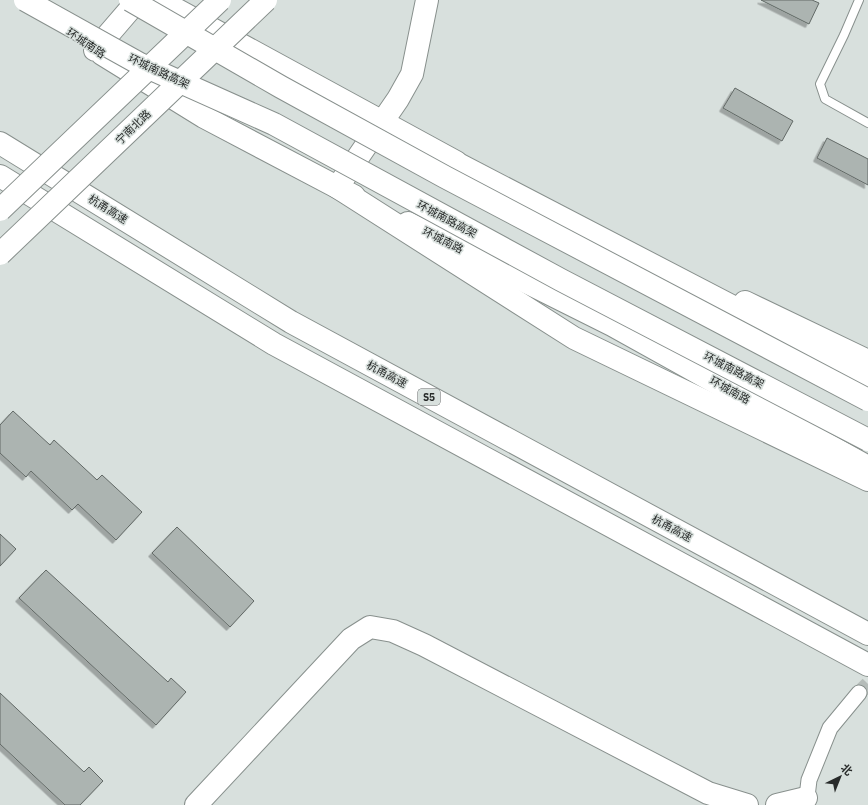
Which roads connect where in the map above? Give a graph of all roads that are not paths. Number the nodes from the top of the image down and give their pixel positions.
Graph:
1 (130, 0) edge
2 (138, 0) edge
3 (159, 0) edge
4 (220, 0) edge
5 (266, 0) edge
6 (428, 0) edge
7 (859, 0) edge
8 (26, 1) edge
9 (95, 50) junction
10 (382, 122) junction
11 (868, 123) edge
12 (0, 143) edge
13 (439, 154) junction
14 (0, 176) edge
15 (337, 187) junction
16 (0, 210) edge
17 (0, 254) edge
18 (868, 361) edge
19 (868, 377) edge
20 (868, 400) edge
21 (868, 440) edge
22 (868, 467) edge
23 (868, 480) edge
24 (868, 634) edge
25 (868, 665) edge
26 (859, 693) tunnel mouth
27 (806, 801) edge
28 (196, 805) edge
29 (747, 805) edge
30 (777, 805) edge

1 - 20 main road, bridge
2 - 9 main road
3 - 10 main road
4 - 16 main road, bridge
5 - 17 main road, 宁南北路, bridge
6 - 10 main road
7 - 11 lane
8 - 9 main road, 环城南路
8 - 21 main road, 环城南路高架, bridge
9 - 15 main road, 环城南路
10 - 13 main road
10 - 15 main road
12 - 24 main road, 杭甬高速 / S5
13 - 18 main road
13 - 19 main road
14 - 25 main road, S5
15 - 22 main road, 环城南路
15 - 23 main road
26 - 27 street
27 - 30 main road
28 - 29 main road

